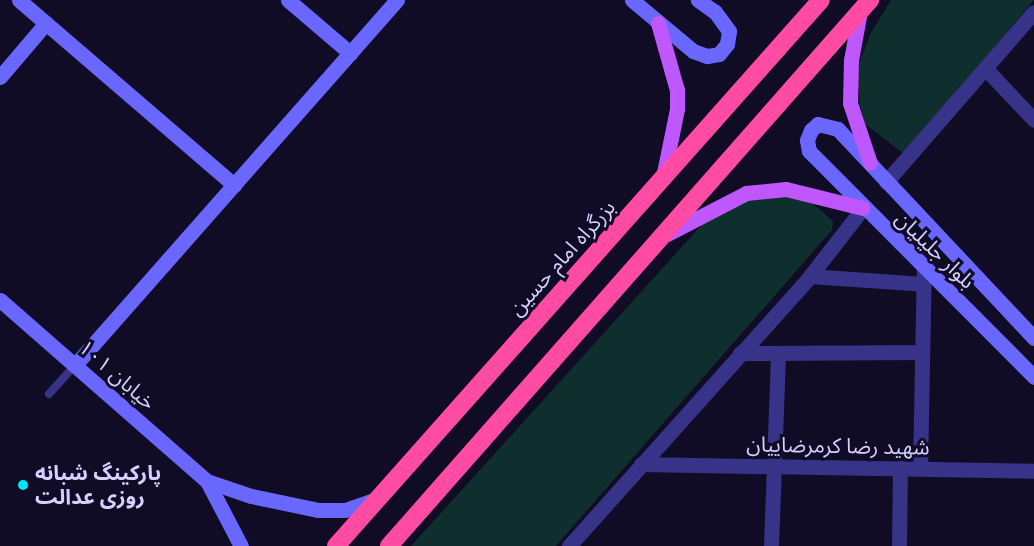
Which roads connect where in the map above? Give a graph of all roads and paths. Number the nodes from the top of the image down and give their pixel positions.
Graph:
1 (19, 0) edge
2 (288, 0) edge
3 (397, 0) edge
4 (632, 0) edge
5 (698, 0) edge
6 (821, 0) edge
7 (865, 6) edge
8 (1034, 12) edge
9 (46, 23) junction
10 (658, 24) junction
11 (350, 53) junction
12 (985, 68) junction
13 (0, 77) edge
14 (1034, 120) edge
15 (870, 163) junction
16 (663, 179) junction
17 (886, 182) junction
18 (234, 185) junction
19 (863, 208) junction
20 (654, 242) junction
21 (924, 267) junction
22 (810, 276) junction
23 (923, 284) junction
24 (0, 300) edge
25 (1034, 338) edge
26 (922, 352) junction
27 (740, 353) junction
28 (778, 354) junction
29 (75, 365) junction
30 (1034, 377) edge
31 (49, 394) dead end
32 (641, 464) junction
33 (772, 465) junction
34 (900, 468) junction
35 (920, 469) junction
36 (1034, 471) edge
37 (207, 481) junction
38 (377, 499) junction
39 (241, 546) edge
40 (336, 546) edge
41 (388, 546) edge
42 (569, 546) edge
43 (771, 546) edge
44 (899, 546) edge

1 - 9 main road
2 - 11 main road
3 - 11 main road
4 - 10 main road
5 - 10 main road
6 - 16 highway, بزرگراه امام حسین
7 - 15 main road
7 - 20 highway
8 - 12 street
9 - 13 main road
9 - 18 main road
10 - 16 main road
11 - 18 main road
12 - 14 street
12 - 17 street
15 - 17 main road, بلوار جلیلیان
15 - 19 main road, بلوار جلیلیان
16 - 38 highway, بزرگراه امام حسین
17 - 25 main road, بلوار جلیلیان
18 - 29 main road
19 - 20 main road
19 - 21 main road, بلوار جلیلیان
19 - 22 street
20 - 41 highway
21 - 23 street
21 - 30 main road, بلوار جلیلیان
22 - 23 street
22 - 27 street
23 - 26 street
24 - 29 main road, خیابان ۱۰۱
26 - 28 street
26 - 35 street
27 - 28 street
27 - 32 street
28 - 33 street
29 - 31 lane
29 - 37 main road, خیابان ۱۰۱
32 - 33 street, شهید رضا کرمرضاییان
32 - 42 street
33 - 34 street, شهید رضا کرمرضاییان
33 - 43 street
34 - 35 street, شهید رضا کرمرضاییان
34 - 44 street
35 - 36 street, شهید رضا کرمرضاییان
37 - 38 main road
37 - 39 main road
38 - 40 highway, بزرگراه امام حسین

